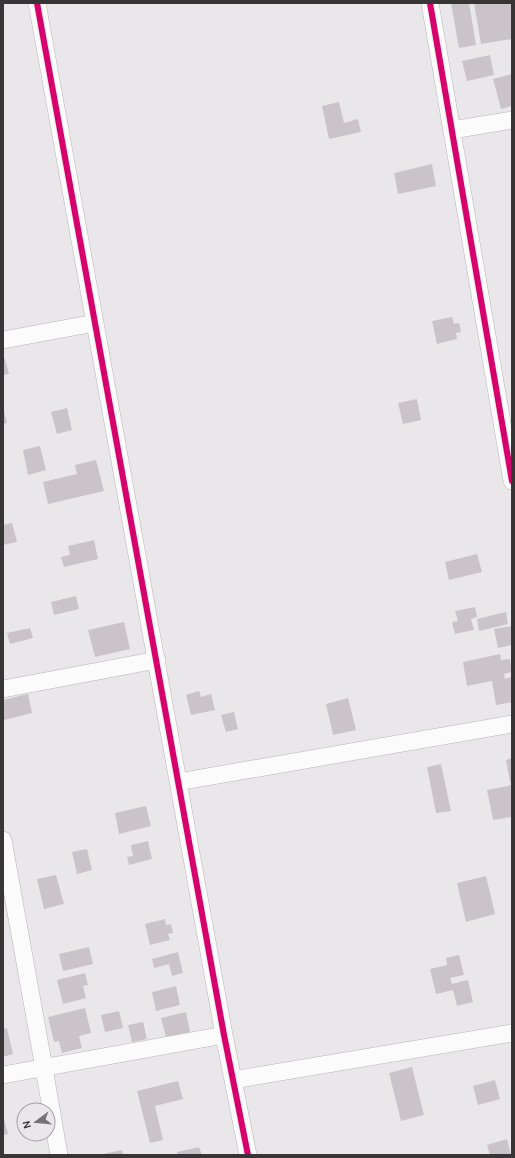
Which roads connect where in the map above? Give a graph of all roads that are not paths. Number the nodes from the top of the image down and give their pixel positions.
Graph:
1 (37, 3) edge
2 (430, 3) edge
3 (512, 120) edge
4 (452, 130) junction
5 (95, 323) junction
6 (3, 340) edge
7 (507, 425) edge
8 (512, 481) edge
9 (156, 660) junction
10 (3, 689) edge
11 (512, 724) edge
12 (178, 782) junction
13 (3, 840) edge
14 (512, 1033) edge
15 (224, 1035) junction
16 (44, 1068) junction
17 (3, 1075) edge
18 (233, 1080) junction
19 (59, 1155) edge
20 (248, 1155) edge

1 - 5 street
2 - 4 street
3 - 4 street
4 - 7 street
5 - 6 street
5 - 9 street
7 - 8 street
9 - 10 street
9 - 12 street
11 - 12 street
12 - 15 street
13 - 16 street
14 - 18 street
15 - 16 street
15 - 18 street
16 - 17 street
16 - 19 street
18 - 20 street

